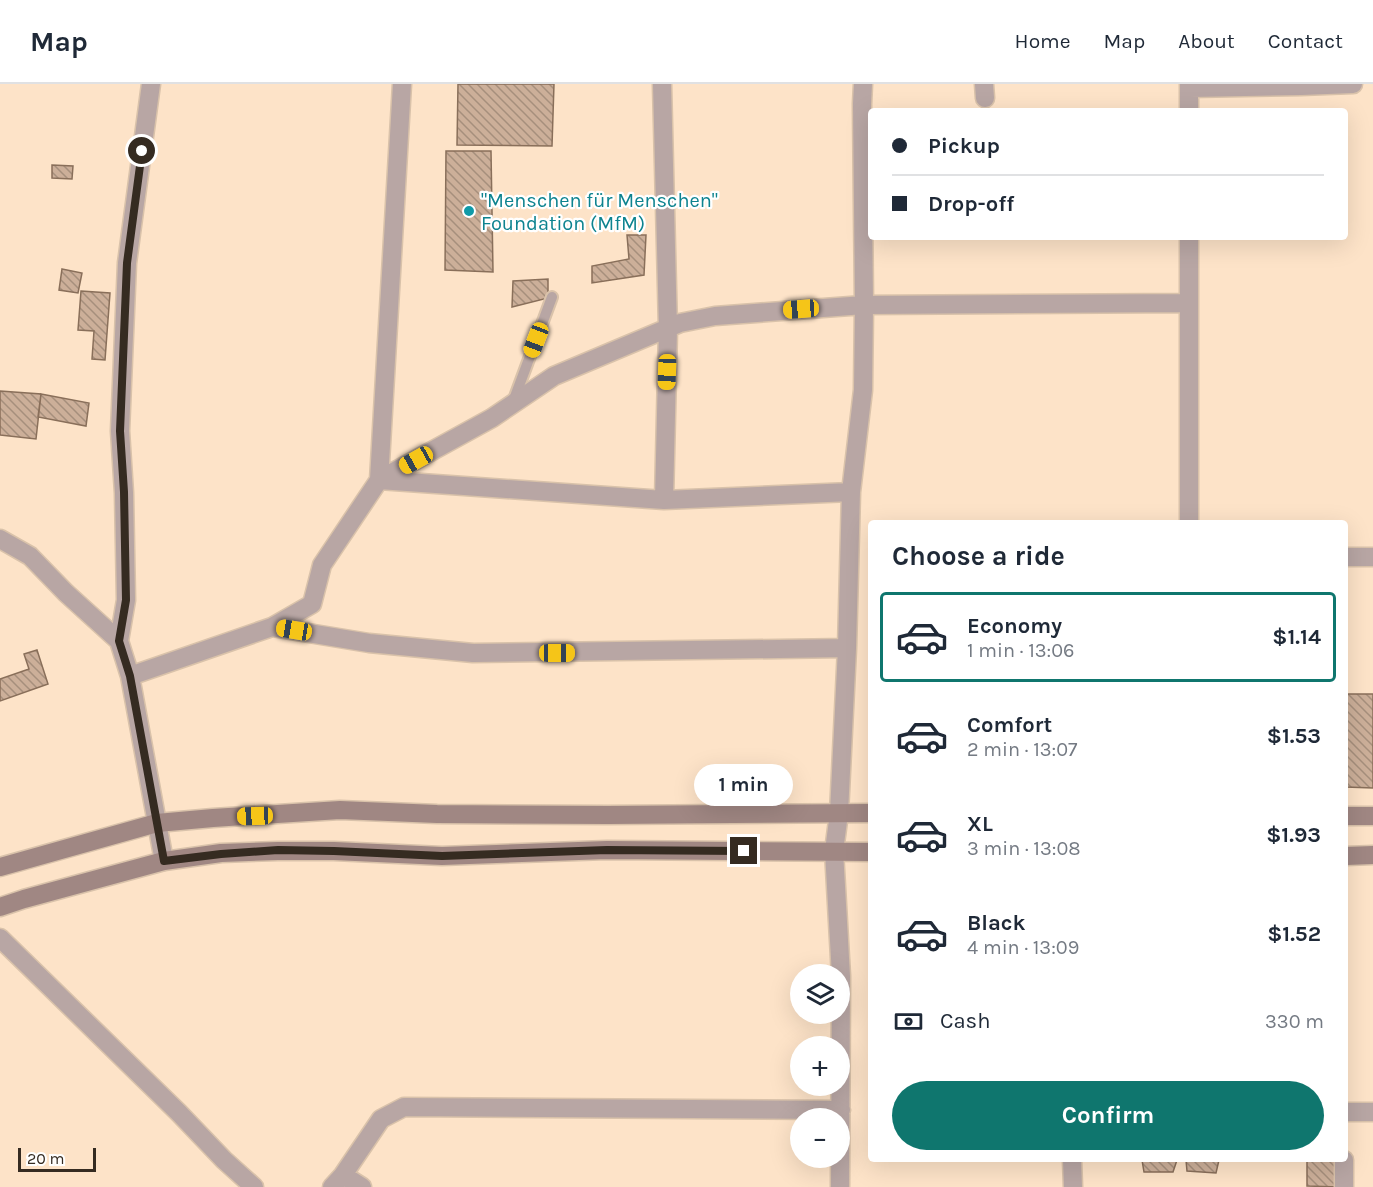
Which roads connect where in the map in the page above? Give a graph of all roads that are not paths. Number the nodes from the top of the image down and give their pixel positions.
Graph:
1 (151, 84) edge
2 (402, 84) edge
3 (663, 84) edge
4 (862, 84) edge
5 (1353, 84) edge
6 (1189, 86) edge
7 (1190, 108) edge
8 (1189, 240) edge
9 (552, 297) dead end
10 (1189, 303) junction
11 (864, 305) junction
12 (668, 329) junction
13 (512, 405) junction
14 (378, 480) junction
15 (851, 492) junction
16 (664, 500) junction
17 (1189, 520) edge
18 (0, 539) edge
19 (1348, 557) edge
20 (1373, 557) edge
21 (272, 627) junction
22 (119, 641) junction
23 (847, 648) junction
24 (130, 676) junction
25 (839, 813) junction
26 (868, 813) edge
27 (1348, 816) edge
28 (1373, 816) edge
29 (157, 823) junction
30 (834, 851) junction
31 (868, 852) edge
32 (1373, 855) edge
33 (1348, 856) edge
34 (164, 861) junction
35 (0, 867) edge
36 (0, 907) edge
37 (0, 938) edge
38 (841, 1108) edge
39 (790, 1110) edge
40 (1348, 1112) edge
41 (1373, 1112) edge
42 (1072, 1162) edge
43 (1344, 1162) edge
44 (840, 1168) edge
45 (338, 1181) edge
46 (254, 1187) edge
47 (362, 1187) edge
48 (840, 1187) edge
49 (1073, 1187) edge
50 (1344, 1187) edge

1 - 22 street
2 - 14 street
3 - 12 street
4 - 11 street
5 - 6 street
6 - 7 street
8 - 10 street
9 - 13 lane
10 - 11 street
10 - 17 street
11 - 12 street
11 - 15 street
12 - 13 street
12 - 16 street
13 - 14 street
14 - 16 street
14 - 21 street
15 - 16 street
15 - 23 street
18 - 22 street
19 - 20 street
21 - 23 street
21 - 24 street
22 - 24 street
23 - 25 street
24 - 29 street
25 - 26 main road
25 - 29 main road
25 - 30 street
27 - 28 main road
29 - 34 street
29 - 35 main road
30 - 31 main road
30 - 34 main road
30 - 38 street
32 - 33 main road
34 - 36 main road
37 - 46 street
39 - 45 street
40 - 41 street
42 - 49 street
43 - 50 street
44 - 48 street
45 - 47 street

